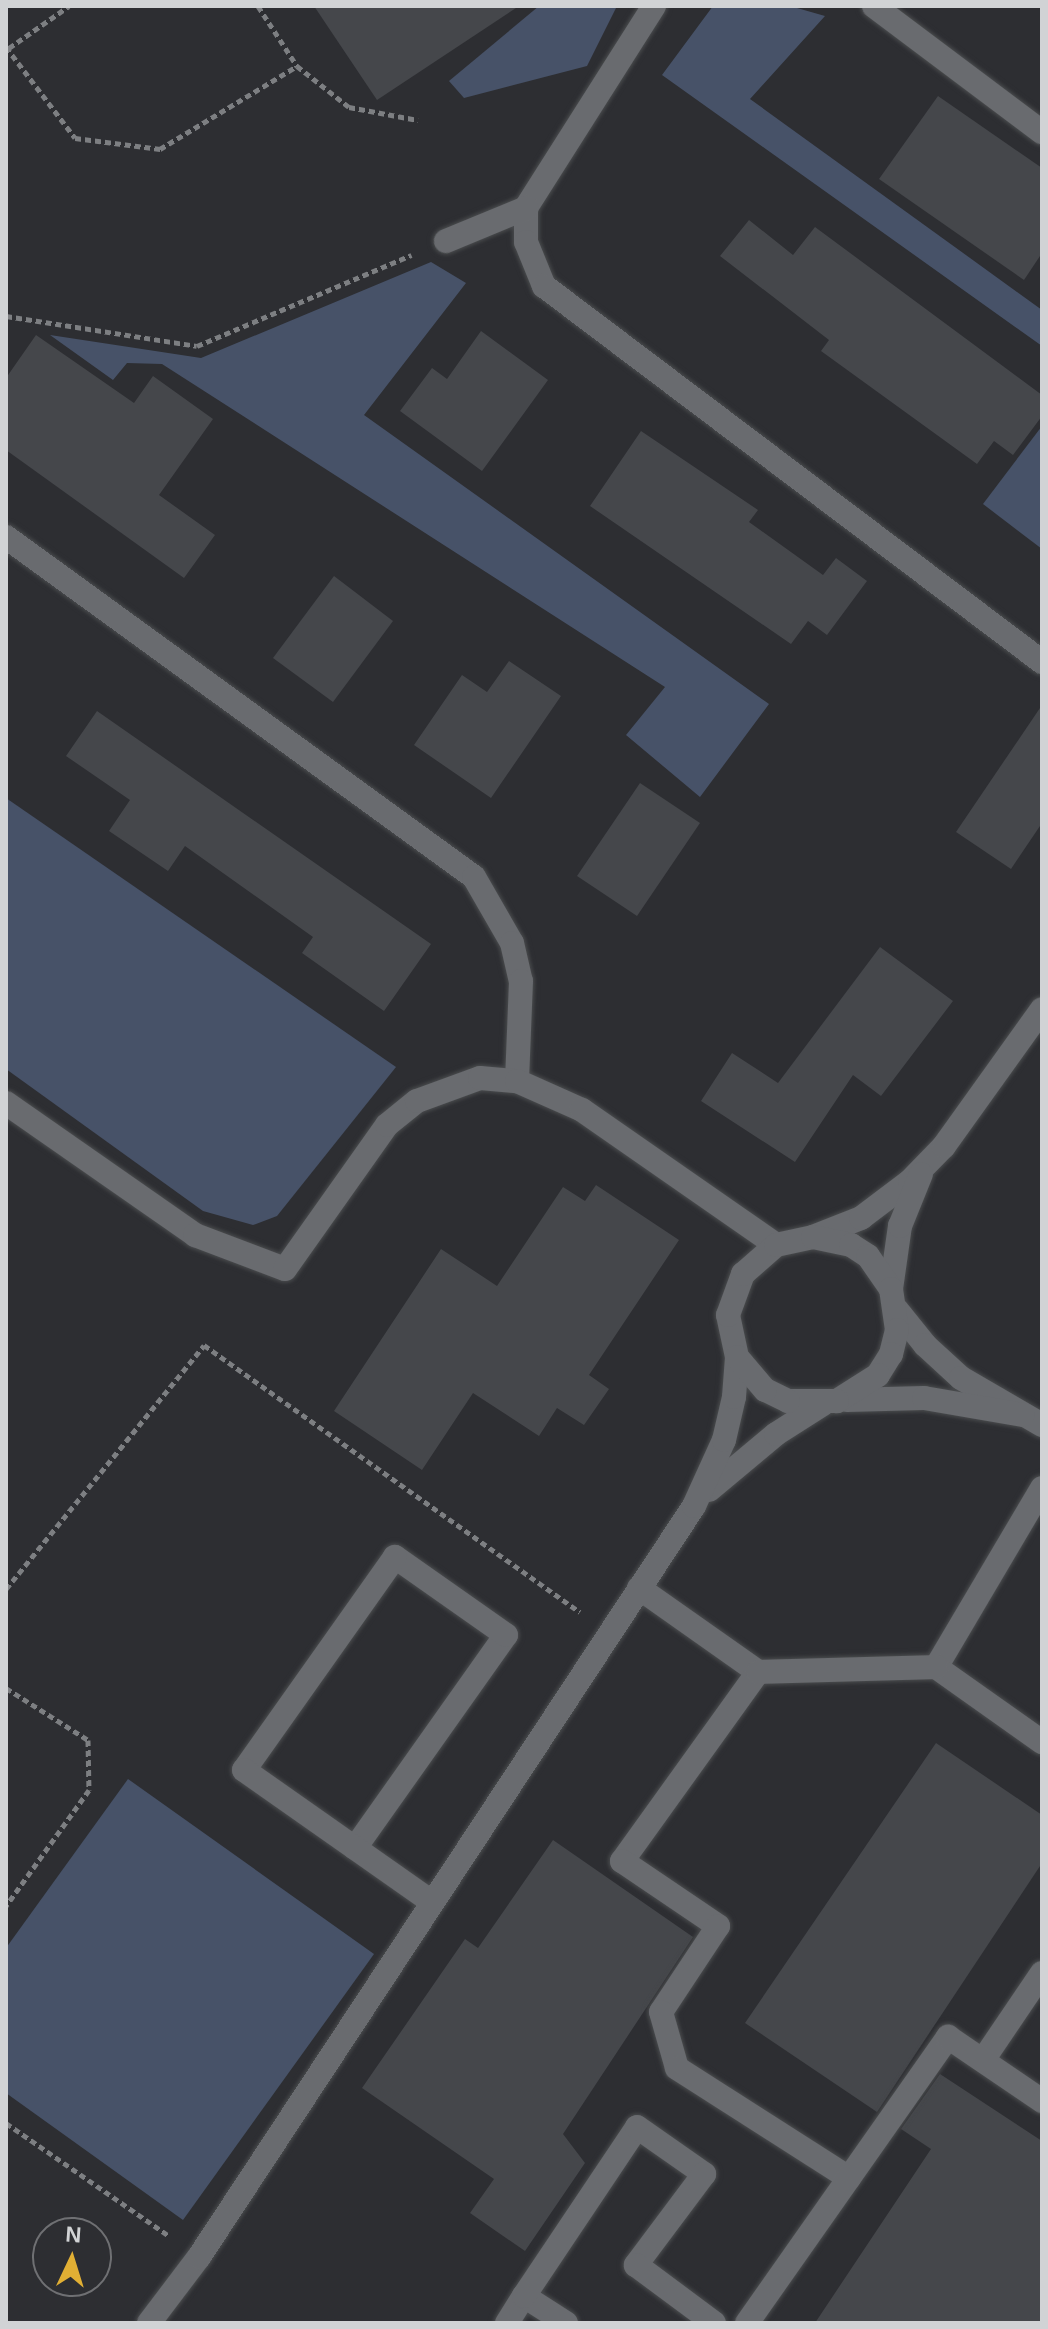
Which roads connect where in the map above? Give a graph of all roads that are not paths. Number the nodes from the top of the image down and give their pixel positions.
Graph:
1 (654, 6) edge
2 (874, 6) edge
3 (1042, 132) edge
4 (526, 208) junction
5 (446, 241) road end
6 (6, 537) edge
7 (1042, 662) edge
8 (1042, 1009) edge
9 (517, 1081) junction
10 (6, 1103) edge
11 (925, 1165) junction
12 (813, 1237) junction
13 (776, 1245) junction
14 (894, 1299) junction
15 (737, 1357) junction
16 (830, 1402) junction
17 (1033, 1420) edge
18 (1042, 1488) edge
19 (694, 1506) junction
20 (639, 1588) junction
21 (936, 1667) junction
22 (758, 1672) junction
23 (1042, 1742) edge
24 (355, 1848) junction
25 (432, 1902) junction
26 (1042, 1973) edge
27 (983, 2060) junction
28 (1042, 2101) edge
29 (849, 2178) junction
30 (524, 2296) junction
31 (149, 2323) edge
32 (507, 2323) edge
33 (566, 2323) edge
34 (714, 2323) edge
35 (747, 2323) edge

1 - 4 street
2 - 3 street
4 - 5 street
4 - 7 street
6 - 9 street
8 - 11 street
9 - 10 street
9 - 13 street
11 - 12 street
11 - 14 street
12 - 13 street
12 - 14 street
13 - 15 street
14 - 16 street
14 - 17 street
15 - 16 street
15 - 19 street
16 - 17 street
16 - 19 street
18 - 21 street
19 - 20 street
20 - 22 street
20 - 25 street
21 - 22 street
21 - 23 street
22 - 29 street
24 - 24 street
24 - 25 street
25 - 31 street
26 - 27 street
27 - 28 street
27 - 29 street
29 - 35 street
30 - 32 street
30 - 33 street
30 - 34 street

